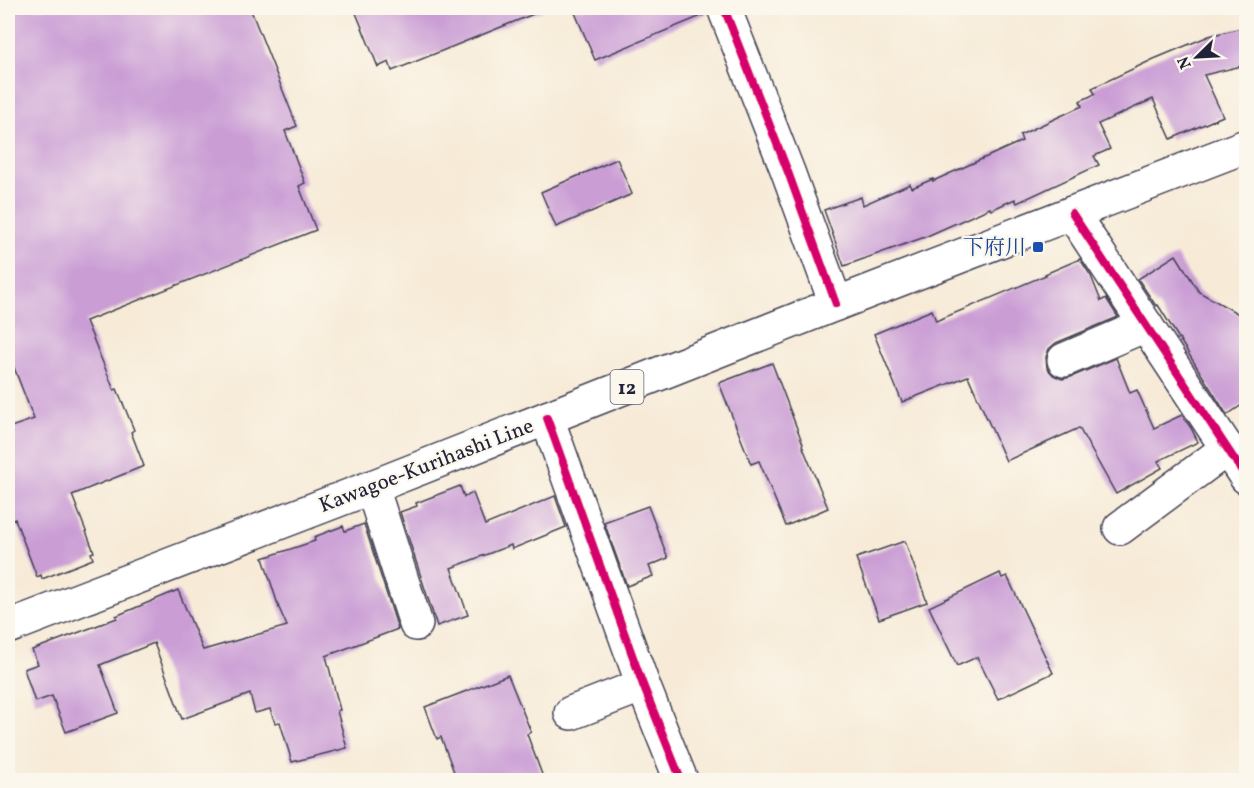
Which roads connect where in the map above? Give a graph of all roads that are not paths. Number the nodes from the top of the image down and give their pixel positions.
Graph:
1 (724, 8) edge
2 (1246, 146) edge
3 (1072, 213) junction
4 (836, 304) junction
5 (1146, 325) junction
6 (1064, 360) dead end
7 (547, 418) junction
8 (1228, 448) junction
9 (1246, 477) edge
10 (372, 487) junction
11 (1120, 528) dead end
12 (416, 624) dead end
13 (8, 627) edge
14 (643, 685) junction
15 (571, 713) dead end
16 (681, 780) edge

1 - 4 main road
2 - 3 main road, Kawagoe-Kurihashi Line / 12
3 - 4 main road, Kawagoe-Kurihashi Line / 12
3 - 5 main road
4 - 7 main road, Kawagoe-Kurihashi Line / 12
5 - 6 main road
5 - 8 main road
7 - 10 main road, Kawagoe-Kurihashi Line / 12
7 - 14 main road
8 - 9 main road
8 - 11 main road
10 - 12 main road
10 - 13 main road, Kawagoe-Kurihashi Line / 12
14 - 15 main road
14 - 16 main road

